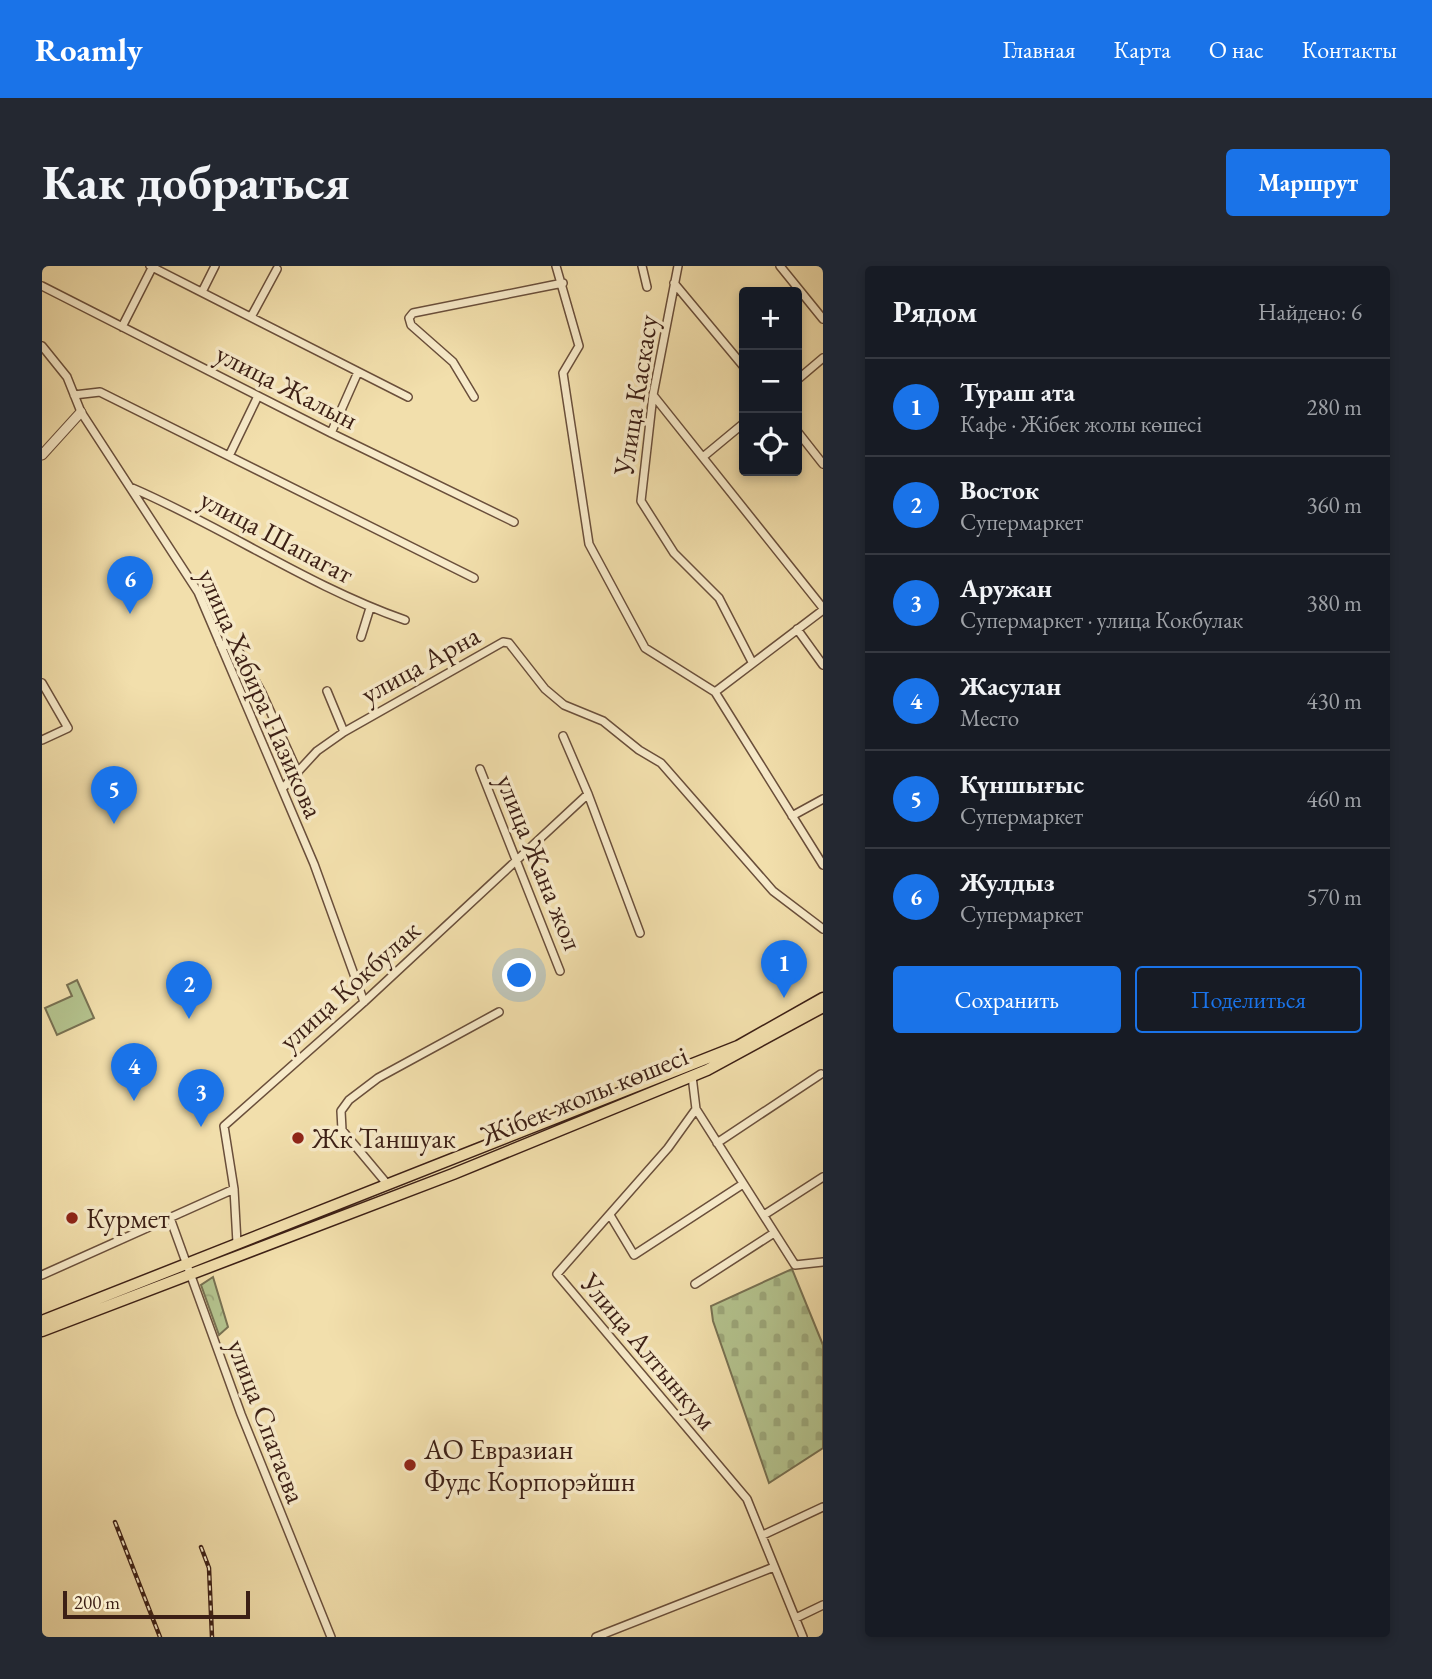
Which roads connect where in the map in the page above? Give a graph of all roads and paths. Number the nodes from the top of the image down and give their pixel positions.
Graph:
1 (152, 266) edge
2 (215, 266) edge
3 (556, 266) edge
4 (642, 266) edge
5 (678, 266) edge
6 (780, 266) edge
7 (277, 269) dead end
8 (562, 283) junction
9 (674, 283) junction
10 (42, 286) edge
11 (647, 287) dead end
12 (202, 292) junction
13 (251, 317) junction
14 (823, 319) edge
15 (122, 327) junction
16 (42, 346) edge
17 (823, 358) edge
18 (739, 361) edge
19 (358, 372) junction
20 (802, 376) edge
21 (74, 395) junction
22 (653, 395) junction
23 (258, 396) junction
24 (408, 397) dead end
25 (474, 397) dead end
26 (81, 412) junction
27 (739, 427) edge
28 (331, 433) junction
29 (802, 437) edge
30 (42, 455) edge
31 (229, 456) junction
32 (703, 457) junction
33 (823, 464) edge
34 (130, 487) junction
35 (514, 522) dead end
36 (474, 578) dead end
37 (370, 608) junction
38 (823, 609) edge
39 (405, 620) dead end
40 (797, 629) junction
41 (361, 637) dead end
42 (220, 644) junction
43 (752, 662) junction
44 (823, 665) edge
45 (42, 683) edge
46 (327, 691) dead end
47 (715, 692) junction
48 (344, 732) junction
49 (562, 736) dead end
50 (42, 740) edge
51 (480, 769) dead end
52 (298, 773) junction
53 (282, 789) junction
54 (588, 794) junction
55 (823, 799) edge
56 (792, 816) junction
57 (515, 861) junction
58 (823, 865) edge
59 (823, 929) edge
60 (640, 933) dead end
61 (560, 971) dead end
62 (823, 998) edge
63 (364, 1002) junction
64 (823, 1007) edge
65 (499, 1012) dead end
66 (821, 1074) dead end
67 (692, 1076) junction
68 (696, 1109) junction
69 (717, 1143) junction
70 (823, 1177) edge
71 (743, 1184) junction
72 (388, 1185) junction
73 (234, 1189) junction
74 (610, 1215) junction
75 (764, 1215) junction
76 (170, 1218) junction
77 (774, 1233) junction
78 (237, 1243) junction
79 (823, 1262) edge
80 (187, 1268) junction
81 (42, 1275) edge
82 (695, 1284) dead end
83 (42, 1321) edge
84 (42, 1331) edge
85 (823, 1507) edge
86 (763, 1535) junction
87 (774, 1567) junction
88 (823, 1605) edge
89 (796, 1618) junction
90 (331, 1637) edge
91 (596, 1637) edge
92 (803, 1637) edge

1 - 12 street
1 - 15 street
2 - 12 street
3 - 8 street
4 - 11 street
5 - 9 street, Улица Каскасу
6 - 14 street
7 - 13 street
8 - 25 street
8 - 47 street
9 - 18 street
9 - 22 street, Улица Каскасу
10 - 15 street, улица Жалын
12 - 13 street
13 - 19 street
15 - 23 street, улица Жалын
16 - 21 street, улица Хабира Пазикова
17 - 20 street
19 - 24 street
19 - 28 street
21 - 26 street, улица Хабира Пазикова
21 - 31 street
22 - 32 street
22 - 43 street, Улица Каскасу
23 - 28 street, улица Жалын
23 - 31 street
26 - 30 street
26 - 34 street, улица Хабира Пазикова
27 - 32 street
28 - 35 street, улица Жалын
29 - 33 street
31 - 36 street
32 - 38 street
34 - 37 street, улица Шапагат
34 - 42 street, улица Хабира Пазикова
37 - 39 street, улица Шапагат
37 - 41 street
38 - 40 street
40 - 43 street
40 - 44 street
42 - 52 street
42 - 53 street, улица Хабира Пазикова
43 - 47 street
45 - 50 street
46 - 48 street
47 - 56 street
48 - 52 street, улица Арна
48 - 59 street, улица Арна
49 - 54 street
51 - 57 street, улица Жана жол
52 - 53 street, улица Арна
53 - 63 street, улица Хабира Пазикова
54 - 57 street, улица Кокбулак
54 - 60 street
55 - 56 street
56 - 58 street
57 - 61 street, улица Жана жол
57 - 63 street, улица Кокбулак
62 - 72 main road, Жібек жолы көшесі
63 - 73 street, улица Кокбулак
64 - 67 main road, Жібек жолы көшесі
65 - 72 street
66 - 69 street
67 - 68 street
67 - 80 main road, Жібек жолы көшесі
68 - 69 street
68 - 74 street, Улица Алтынкум
69 - 71 street
70 - 75 street
71 - 74 street
71 - 75 street
72 - 78 main road, Жібек жолы көшесі
73 - 76 street
73 - 78 street, улица Кокбулак
74 - 86 street, Улица Алтынкум
75 - 77 street
76 - 80 street, улица Спатаева
76 - 81 street
77 - 79 street
77 - 82 street
78 - 80 main road, Жібек жолы көшесі
80 - 83 main road, Жібек жолы көшесі
80 - 84 main road, Жібек жолы көшесі
80 - 90 street, улица Спатаева
85 - 86 street
86 - 87 street, Улица Алтынкум
87 - 89 street, Улица Алтынкум
87 - 91 street
88 - 89 street
89 - 92 street, Улица Алтынкум

